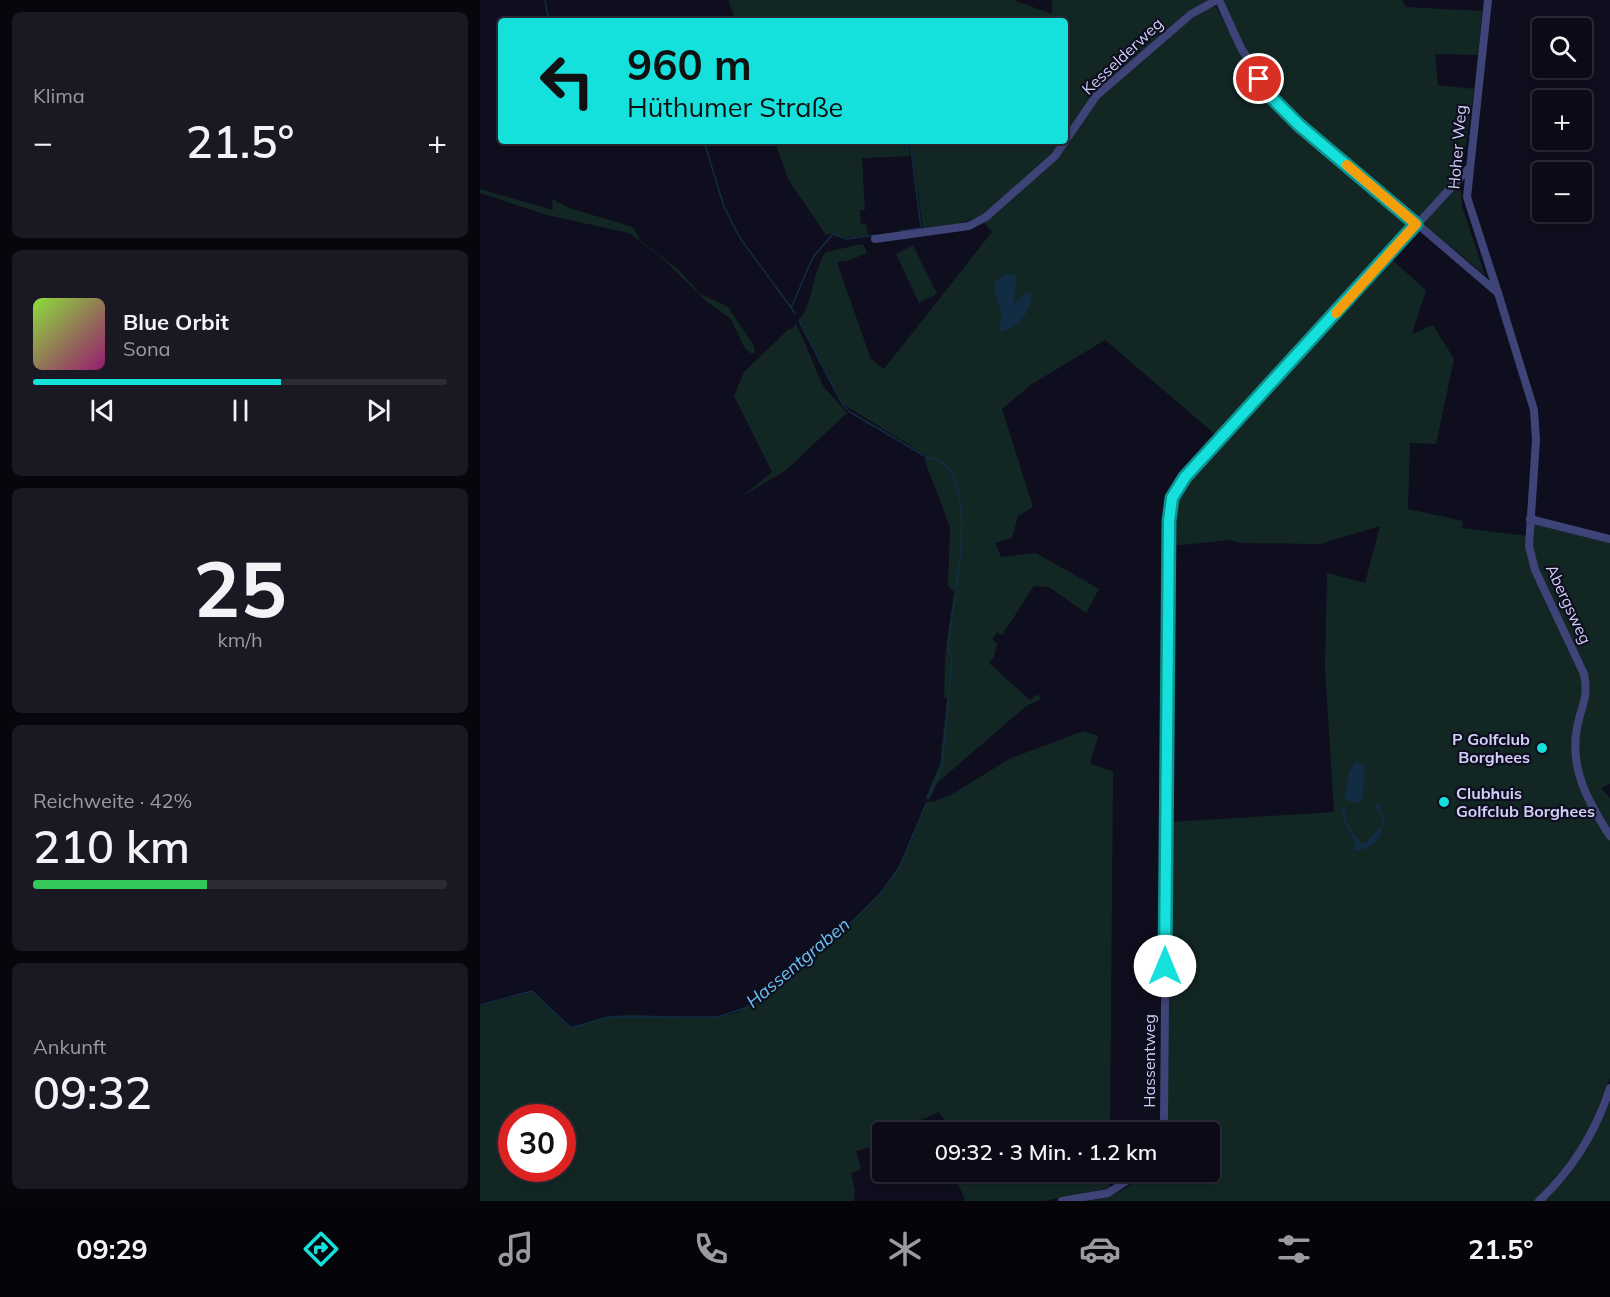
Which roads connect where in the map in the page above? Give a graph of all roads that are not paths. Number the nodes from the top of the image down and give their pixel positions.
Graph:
1 (1218, 0) edge
2 (1488, 0) edge
3 (1068, 136) edge
4 (1062, 144) edge
5 (1469, 168) junction
6 (1416, 224) junction
7 (875, 239) dead end
8 (1498, 293) junction
9 (1530, 519) junction
10 (1610, 539) edge
11 (1610, 836) edge
12 (1610, 1088) edge
13 (1162, 1122) edge
14 (1125, 1182) edge
15 (1062, 1201) edge
16 (1539, 1201) edge

1 - 3 street, Kesselderweg
1 - 6 street
2 - 5 street, Hoher Weg
4 - 7 street, Kesselderweg
5 - 6 street, Hassentweg
5 - 8 street, Hoher Weg
6 - 8 street
6 - 13 street, Hassentweg
8 - 9 street, Hoher Weg
9 - 10 street
9 - 11 street, Abergsweg
12 - 16 street
14 - 15 street

